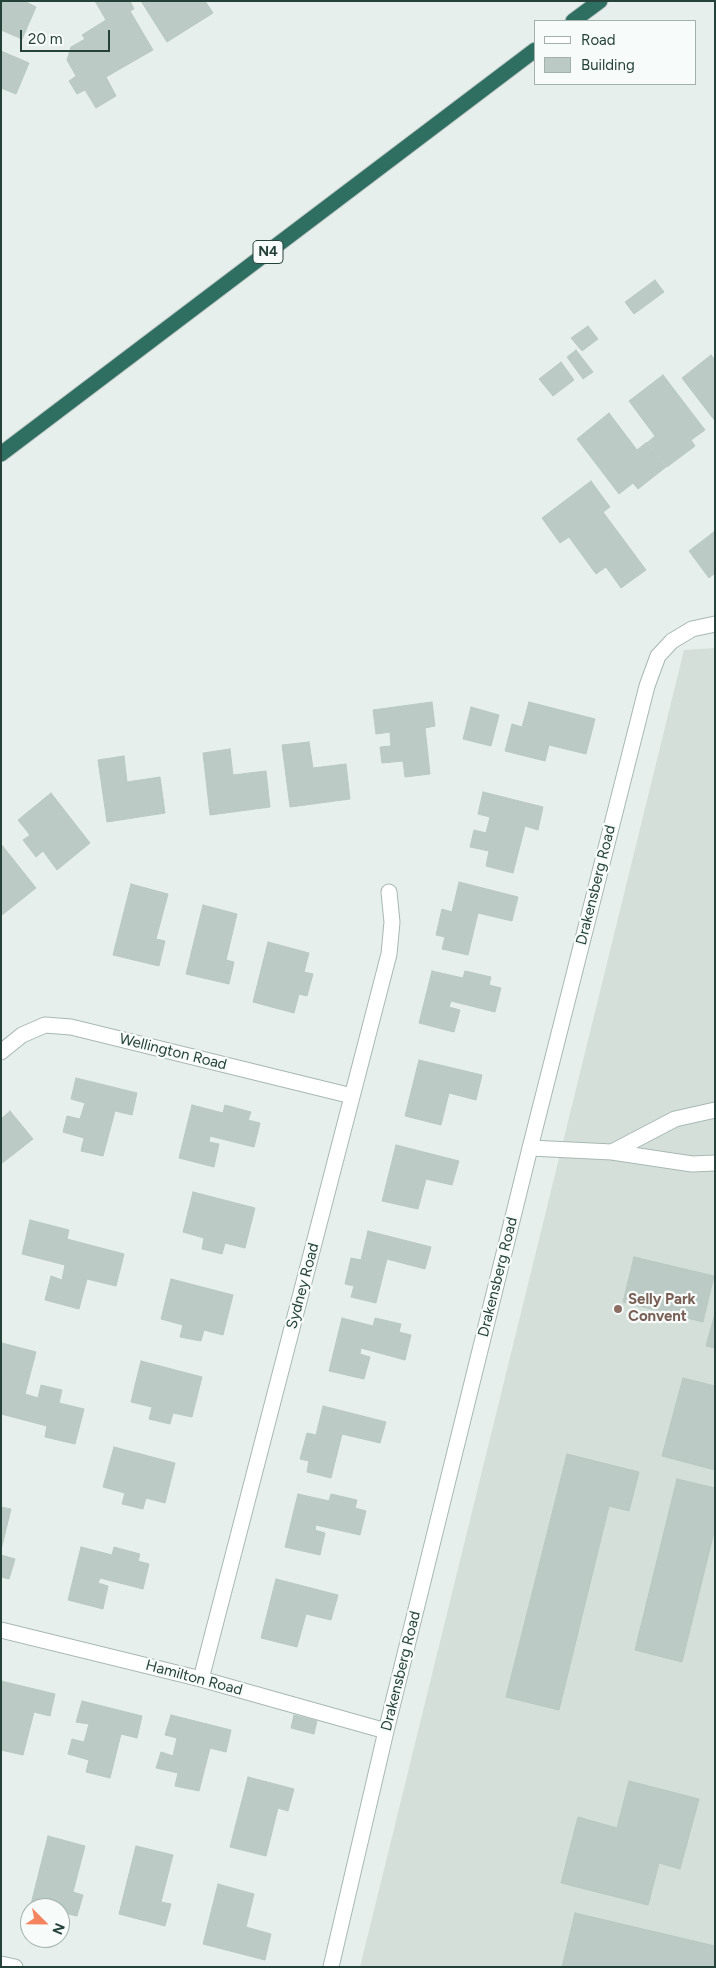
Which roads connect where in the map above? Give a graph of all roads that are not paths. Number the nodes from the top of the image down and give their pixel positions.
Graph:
1 (600, 1) edge
2 (574, 20) edge
3 (534, 51) edge
4 (1, 454) edge
5 (715, 624) edge
6 (389, 892) dead end
7 (1, 1052) edge
8 (352, 1096) junction
9 (715, 1110) edge
10 (530, 1148) junction
11 (612, 1152) junction
12 (715, 1163) edge
13 (1, 1630) edge
14 (201, 1679) junction
15 (386, 1731) junction
16 (1, 1964) edge
17 (15, 1967) edge
18 (331, 1967) edge

1 - 2 highway
3 - 4 highway, N4
5 - 10 street, Drakensberg Road
6 - 8 street, Sydney Road
7 - 8 street, Wellington Road
8 - 14 street, Sydney Road
9 - 11 street
10 - 11 street
10 - 15 street, Drakensberg Road
11 - 12 street
13 - 14 street, Hamilton Road
14 - 15 street, Hamilton Road
15 - 18 street, Drakensberg Road
16 - 17 street

